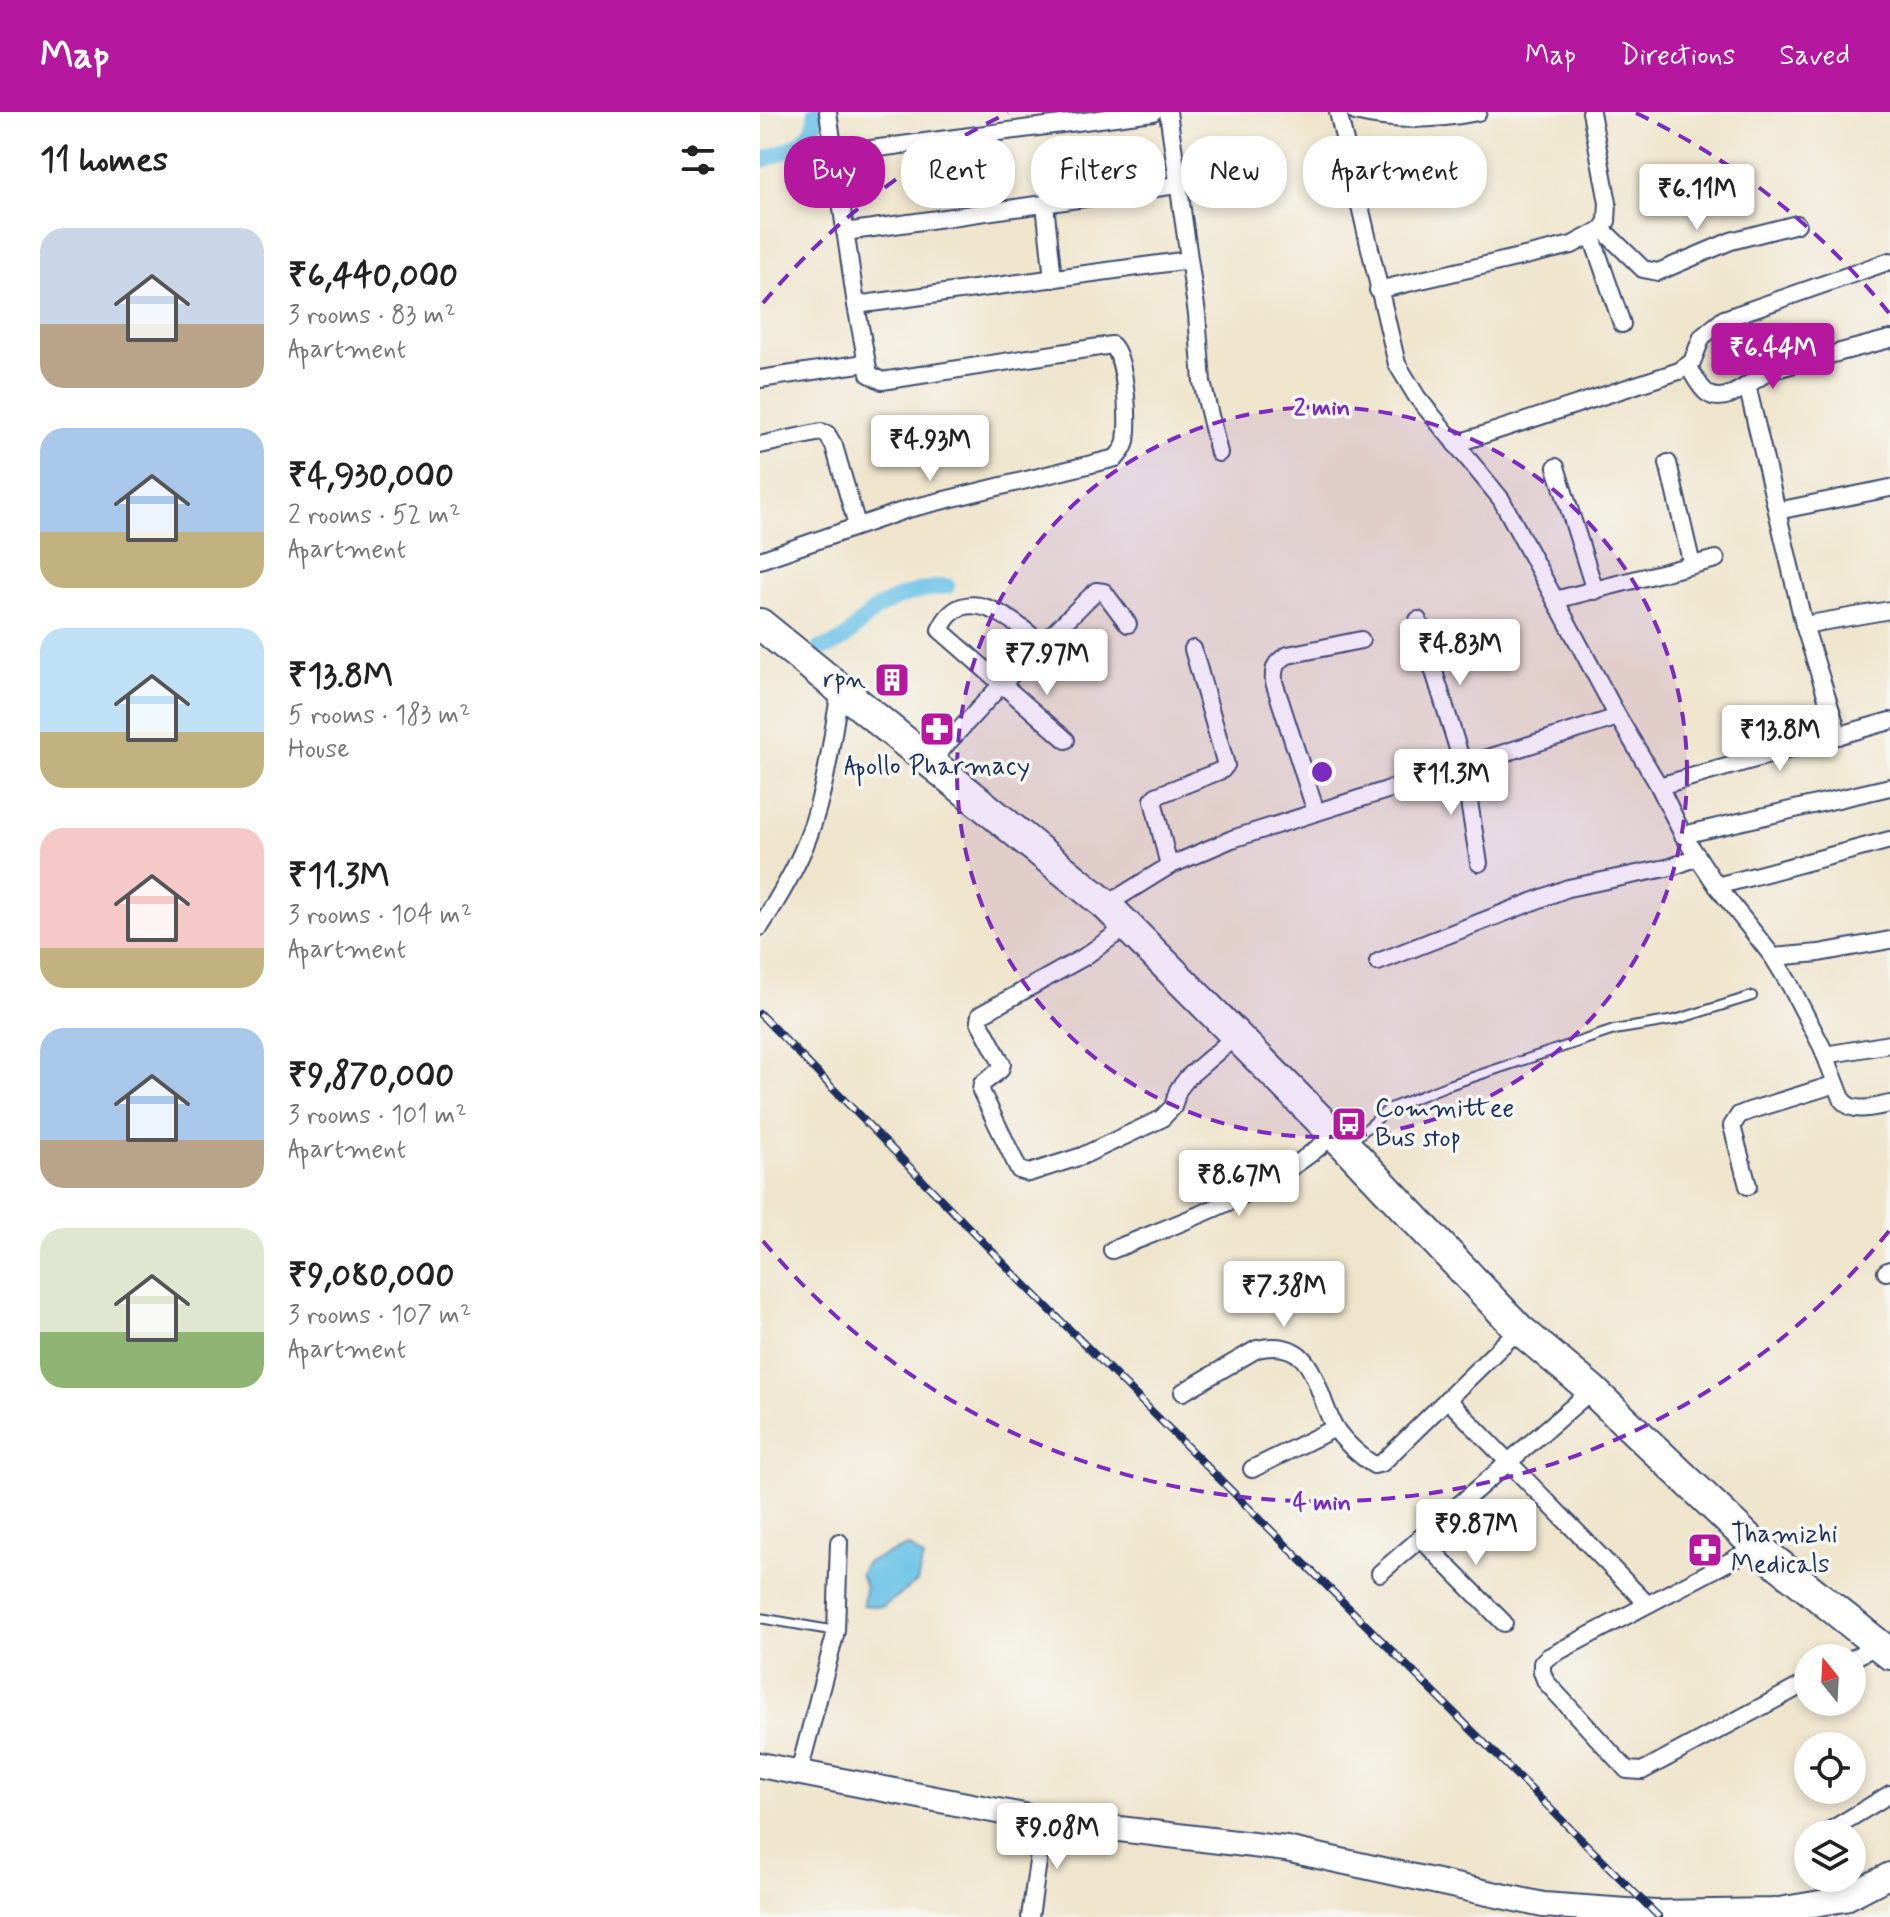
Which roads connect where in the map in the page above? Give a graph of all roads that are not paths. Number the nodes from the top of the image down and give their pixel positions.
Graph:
1 (828, 112) edge
2 (1153, 112) edge
3 (1168, 112) edge
4 (1338, 112) edge
5 (1355, 112) edge
6 (1591, 112) edge
7 (1471, 113) edge
8 (831, 136) edge
9 (885, 147) edge
10 (1177, 185) junction
11 (1165, 187) edge
12 (1031, 206) edge
13 (841, 208) edge
14 (1045, 208) edge
15 (1797, 224) dead end
16 (845, 232) junction
17 (1597, 233) junction
18 (1189, 260) junction
19 (1890, 261) edge
20 (1053, 279) junction
21 (1378, 290) junction
22 (856, 305) junction
23 (1622, 324) dead end
24 (1890, 339) edge
25 (865, 363) junction
26 (1688, 366) junction
27 (760, 379) edge
28 (1747, 385) junction
29 (1455, 444) junction
30 (760, 445) edge
31 (1219, 453) dead end
32 (1668, 463) dead end
33 (1556, 467) dead end
34 (1890, 488) edge
35 (1777, 511) junction
36 (857, 525) junction
37 (1716, 559) dead end
38 (760, 560) edge
39 (1692, 565) junction
40 (1595, 591) junction
41 (1555, 600) junction
42 (1890, 610) edge
43 (1418, 620) dead end
44 (760, 624) edge
45 (1128, 624) dead end
46 (1804, 625) junction
47 (1361, 640) dead end
48 (1043, 645) junction
49 (1193, 649) dead end
50 (1001, 685) junction
51 (840, 690) junction
52 (1618, 717) junction
53 (1890, 721) edge
54 (1839, 736) junction
55 (1066, 740) dead end
56 (930, 762) junction
57 (1463, 765) junction
58 (1659, 786) junction
59 (1890, 787) edge
60 (1316, 812) junction
61 (1683, 835) junction
62 (1890, 840) edge
63 (1698, 857) junction
64 (1479, 863) dead end
65 (1169, 866) junction
66 (1717, 886) junction
67 (1117, 916) junction
68 (760, 927) edge
69 (1890, 940) edge
70 (1773, 957) junction
71 (1378, 962) dead end
72 (1752, 996) dead end
73 (1237, 1035) junction
74 (1890, 1044) edge
75 (1825, 1055) junction
76 (1836, 1084) junction
77 (1890, 1104) edge
78 (1340, 1140) junction
79 (1748, 1186) dead end
80 (1112, 1250) dead end
81 (1519, 1329) junction
82 (1592, 1390) junction
83 (1183, 1392) dead end
84 (1447, 1399) junction
85 (1335, 1428) junction
86 (1508, 1465) junction
87 (1252, 1469) dead end
88 (1420, 1538) junction
89 (839, 1542) dead end
90 (1757, 1547) junction
91 (1380, 1573) dead end
92 (1647, 1604) junction
93 (760, 1618) edge
94 (1504, 1623) dead end
95 (836, 1631) junction
96 (1884, 1649) edge
97 (1794, 1690) edge
98 (760, 1765) edge
99 (799, 1772) junction
100 (1890, 1794) edge
101 (1044, 1820) junction
102 (1847, 1820) edge
103 (1890, 1875) edge
104 (1546, 1911) edge
105 (1030, 1917) edge

1 - 8 street
2 - 9 street
3 - 10 street
4 - 21 street
5 - 7 street
6 - 17 street
10 - 11 street
10 - 18 street
12 - 16 street
13 - 16 street
14 - 20 street
15 - 17 street
16 - 22 street
17 - 21 street
17 - 23 street
18 - 20 street
18 - 31 street
19 - 26 street
20 - 22 street
21 - 29 street
22 - 25 street
24 - 28 street
25 - 27 street
25 - 36 street
26 - 28 street
26 - 29 street
28 - 35 street
29 - 41 street
30 - 36 street
32 - 39 street
33 - 40 street
34 - 35 street
35 - 46 street
36 - 38 street
37 - 39 street
39 - 40 street
40 - 41 street
41 - 52 street
42 - 46 street
43 - 57 street
44 - 51 highway
45 - 48 street
46 - 54 street
47 - 60 street
48 - 50 street
48 - 50 street
49 - 65 street
50 - 55 street
50 - 56 street
51 - 56 highway
51 - 68 street
52 - 57 street
52 - 58 street
53 - 54 street
54 - 58 street
56 - 67 highway
57 - 60 street
57 - 64 street
58 - 61 street
59 - 61 street
60 - 65 street
61 - 63 street
62 - 66 street
63 - 66 street
63 - 71 street
65 - 67 street
66 - 70 street
67 - 73 highway
67 - 73 street
69 - 70 street
70 - 75 street
72 - 78 lane
73 - 78 highway
74 - 75 street
75 - 76 street
76 - 77 street
76 - 79 street
78 - 80 street
78 - 81 highway
81 - 82 highway
81 - 84 street
82 - 86 street
82 - 90 highway
83 - 85 street
84 - 85 street
84 - 86 street
85 - 87 street
86 - 88 street
86 - 92 street
88 - 91 street
88 - 94 street
89 - 95 street
90 - 92 street
90 - 96 highway
92 - 97 street
93 - 95 lane
95 - 99 street
98 - 99 main road
99 - 101 main road
100 - 102 street
101 - 104 main road
101 - 105 street
103 - 104 main road

